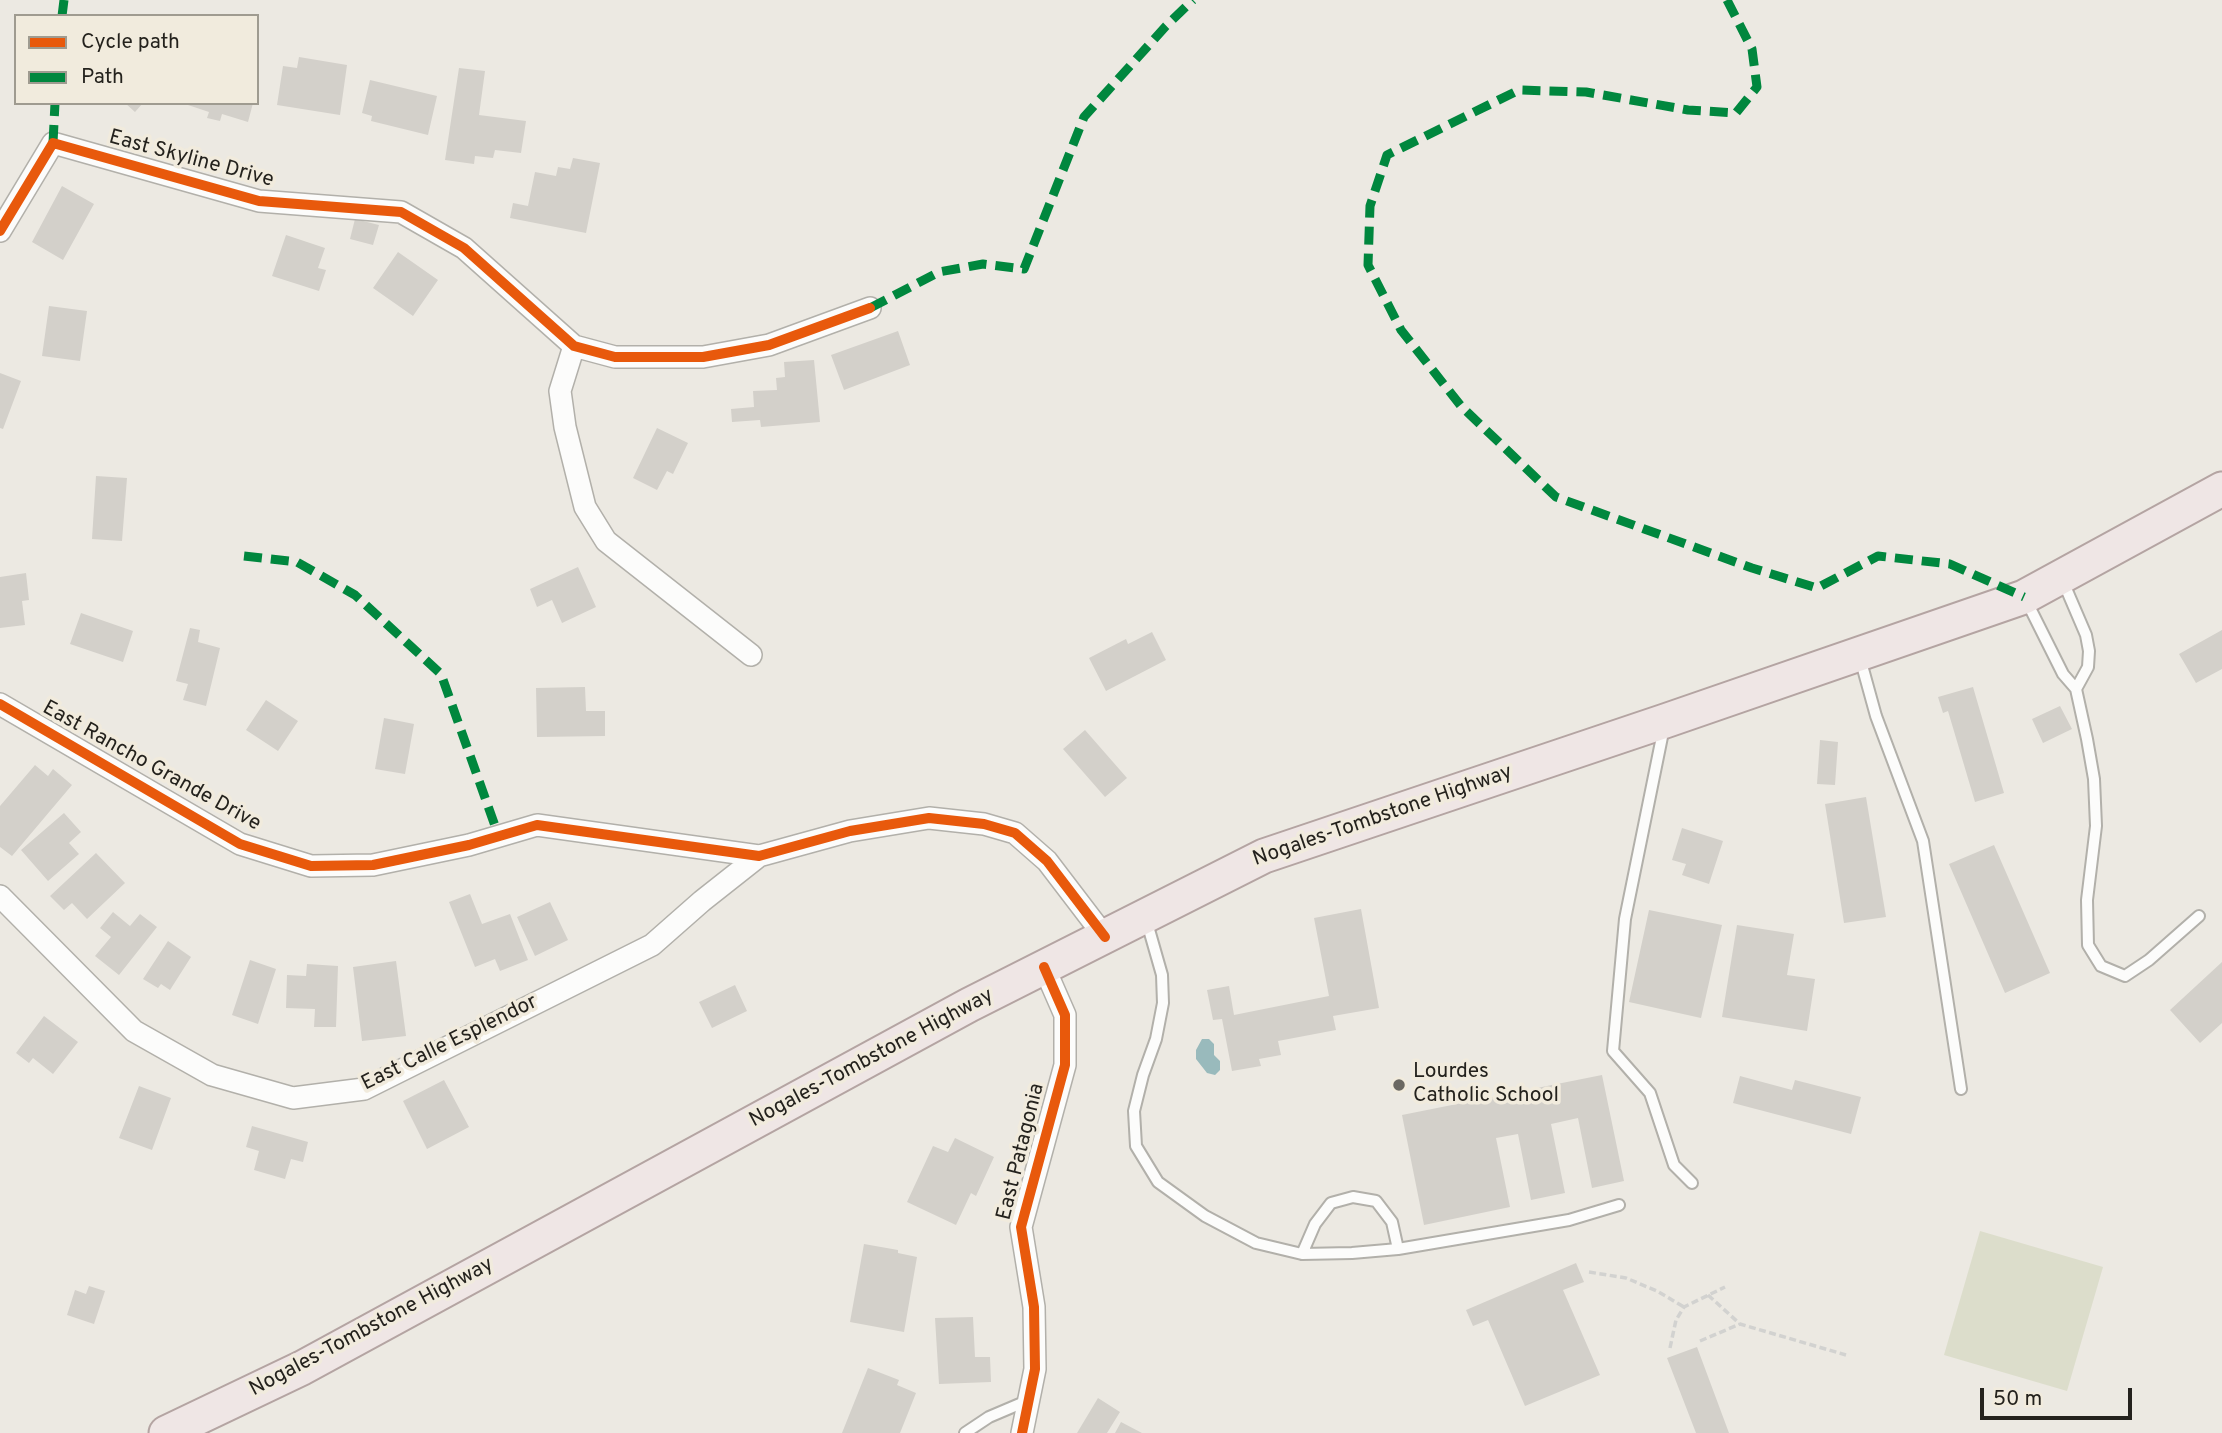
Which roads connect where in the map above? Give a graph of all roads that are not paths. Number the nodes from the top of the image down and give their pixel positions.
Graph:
1 (0, 231) edge
2 (870, 308) dead end
3 (574, 346) junction
4 (2222, 489) edge
5 (2061, 576) junction
6 (2024, 597) junction
7 (751, 655) dead end
8 (1859, 655) junction
9 (2076, 689) junction
10 (0, 704) edge
11 (1665, 721) junction
12 (759, 856) junction
13 (0, 896) edge
14 (1146, 916) junction
15 (2199, 916) dead end
16 (1105, 937) junction
17 (1044, 967) junction
18 (1961, 1089) dead end
19 (1692, 1183) dead end
20 (1619, 1205) dead end
21 (1398, 1249) junction
22 (1302, 1254) junction
23 (1029, 1399) junction
24 (1026, 1430) edge
25 (166, 1433) edge
26 (965, 1433) edge

1 - 3 street, East Skyline Drive
2 - 3 street, East Skyline Drive
3 - 7 street
4 - 5 main road, Nogales-Tombstone Highway
5 - 6 main road, Nogales-Tombstone Highway
5 - 9 lane
6 - 8 main road, Nogales-Tombstone Highway
6 - 9 lane
8 - 11 main road, Nogales-Tombstone Highway
8 - 18 lane
9 - 15 lane
10 - 12 street, East Rancho Grande Drive
11 - 14 main road, Nogales-Tombstone Highway
11 - 19 lane
12 - 13 street, East Calle Esplendor
12 - 16 street, East Rancho Grande Drive
14 - 16 main road, Nogales-Tombstone Highway
14 - 22 lane
16 - 17 main road, Nogales-Tombstone Highway
17 - 23 street, East Patagonia
17 - 25 main road, Nogales-Tombstone Highway
20 - 21 lane
21 - 22 lane
21 - 22 lane
23 - 24 street, East Patagonia
23 - 26 lane

